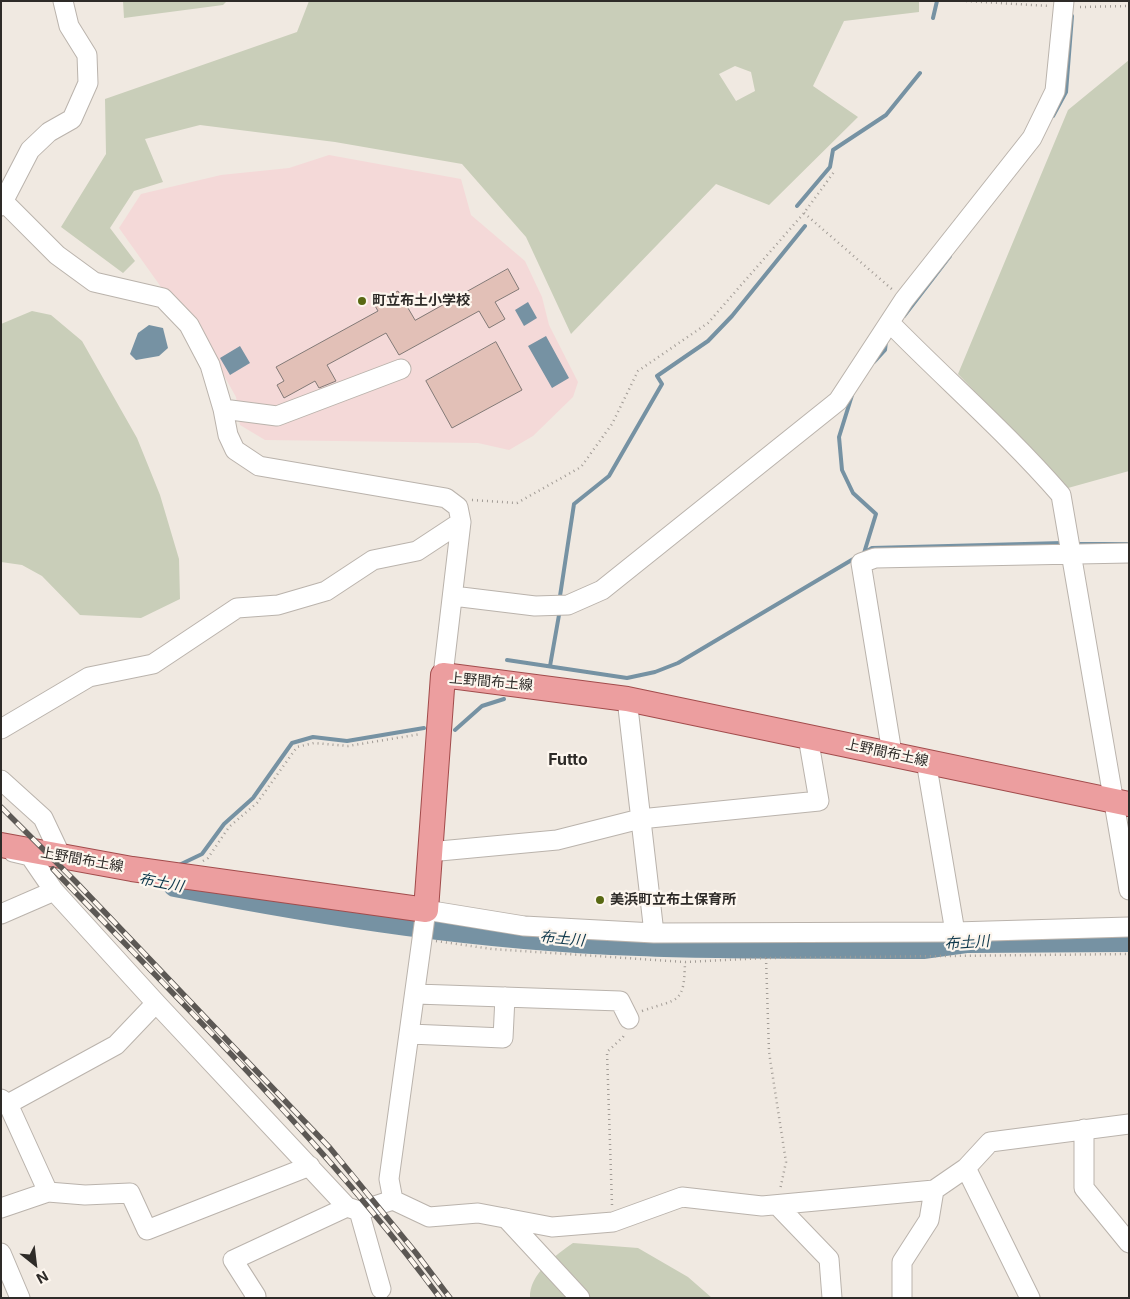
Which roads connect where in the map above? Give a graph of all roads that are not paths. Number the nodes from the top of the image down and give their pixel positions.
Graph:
1 (63, 1) edge
2 (1064, 1) edge
3 (3, 204) edge
4 (890, 323) junction
5 (401, 369) dead end
6 (223, 409) junction
7 (459, 514) junction
8 (1129, 553) edge
9 (1069, 555) junction
10 (454, 596) junction
11 (444, 675) junction
12 (627, 699) junction
13 (1, 729) edge
14 (808, 737) junction
15 (892, 753) junction
16 (926, 761) junction
17 (1, 780) edge
18 (1121, 802) edge
19 (640, 819) junction
20 (1, 845) edge
21 (1, 849) edge
22 (429, 852) junction
23 (61, 856) junction
24 (1129, 890) edge
25 (54, 891) junction
26 (1, 914) edge
27 (425, 915) junction
28 (1129, 927) edge
29 (955, 932) junction
30 (654, 933) junction
31 (416, 994) junction
32 (505, 997) junction
33 (156, 1003) junction
34 (629, 1019) road end
35 (410, 1034) junction
36 (4, 1102) edge
37 (1129, 1124) edge
38 (1084, 1128) junction
39 (310, 1166) junction
40 (966, 1168) junction
41 (934, 1190) junction
42 (48, 1192) junction
43 (393, 1200) junction
44 (777, 1205) junction
45 (1, 1208) edge
46 (353, 1209) junction
47 (506, 1218) junction
48 (1129, 1243) edge
49 (1, 1253) edge
50 (381, 1289) dead end
51 (20, 1298) edge
52 (254, 1298) edge
53 (580, 1298) edge
54 (832, 1298) edge
55 (902, 1298) edge
56 (1030, 1298) edge

1 - 3 street
2 - 4 street
3 - 6 street
4 - 9 street
4 - 10 street
5 - 6 street
6 - 7 street
7 - 10 street
7 - 13 street
8 - 9 street
9 - 15 street
9 - 18 street
10 - 11 street
11 - 12 main road, 上野間布土線
11 - 22 main road, 上野間布土線
12 - 14 main road, 上野間布土線
12 - 19 street
14 - 15 main road, 上野間布土線
14 - 19 street
15 - 16 main road, 上野間布土線
16 - 18 main road, 上野間布土線
16 - 29 street
17 - 23 street
18 - 24 street
19 - 22 street
19 - 30 street
20 - 23 main road, 上野間布土線
21 - 25 street
22 - 27 main road, 上野間布土線
23 - 27 main road, 上野間布土線
25 - 26 street
25 - 33 street
27 - 30 street
27 - 31 street
28 - 29 street
29 - 30 street
31 - 32 street
31 - 35 street
32 - 34 street
32 - 35 street
33 - 36 street
33 - 39 street
35 - 43 street
36 - 42 street
37 - 38 street
38 - 40 street
38 - 48 street
39 - 42 street
39 - 46 street
40 - 41 street
40 - 56 street
41 - 44 street
41 - 55 street
42 - 45 street
43 - 46 street
43 - 47 street
44 - 47 street
44 - 54 street
46 - 50 street
46 - 52 street
47 - 53 street
49 - 51 street

